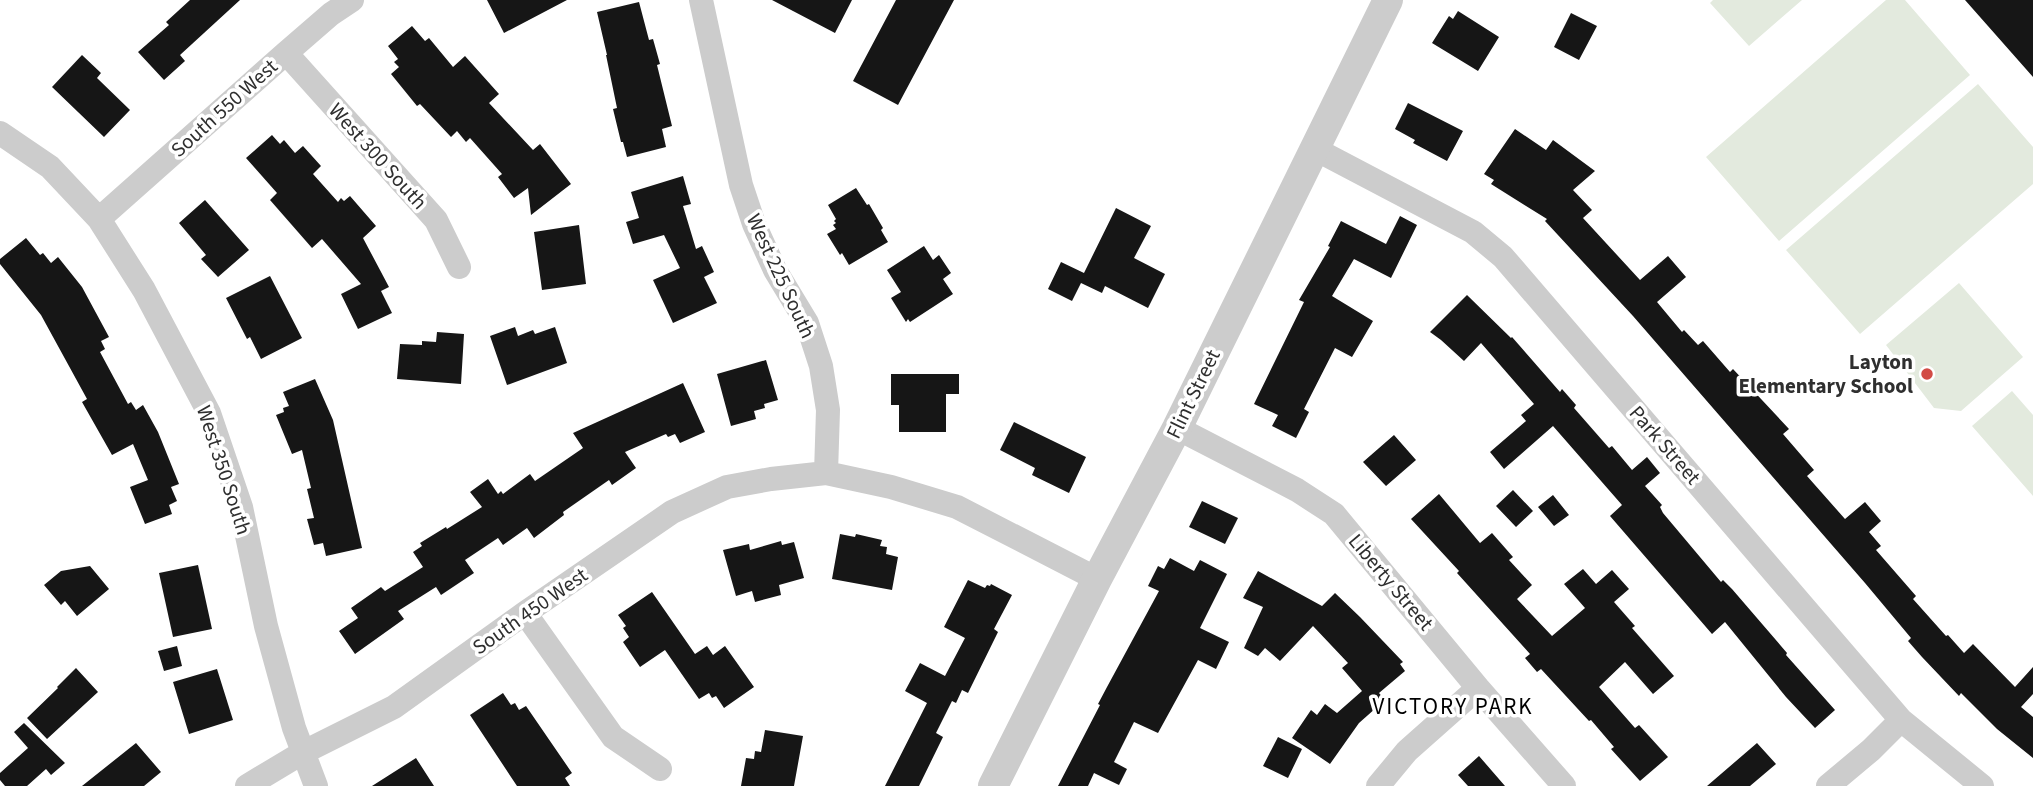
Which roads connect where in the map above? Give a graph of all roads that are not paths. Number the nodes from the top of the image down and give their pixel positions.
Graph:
1 (352, 0) edge
2 (701, 0) edge
3 (1388, 0) edge
4 (286, 53) junction
5 (0, 133) edge
6 (1315, 149) junction
7 (99, 219) junction
8 (458, 267) dead end
9 (1177, 428) junction
10 (825, 473) junction
11 (1097, 579) junction
12 (524, 613) junction
13 (1478, 688) junction
14 (1901, 720) junction
15 (302, 753) junction
16 (660, 769) dead end
17 (247, 786) edge
18 (316, 786) edge
19 (993, 786) edge
20 (1378, 786) edge
21 (1564, 786) edge
22 (1828, 786) edge
23 (1982, 786) edge

1 - 4 street, South 550 West
2 - 10 street, West 225 South
3 - 6 street, Flint Street
4 - 7 street, South 550 West
4 - 8 street, West 300 South
5 - 7 street, West 350 South
6 - 9 street, Flint Street
6 - 14 street, Park Street
7 - 15 street, West 350 South
9 - 11 street, Flint Street
9 - 13 street, Liberty Street
10 - 11 street
10 - 12 street, South 450 West
11 - 19 street, Flint Street
12 - 15 street, South 450 West
12 - 16 street
13 - 20 street
13 - 21 street, Liberty Street
14 - 22 street
14 - 23 street, Park Street
15 - 17 street, South 450 West
15 - 18 street, West 350 South

